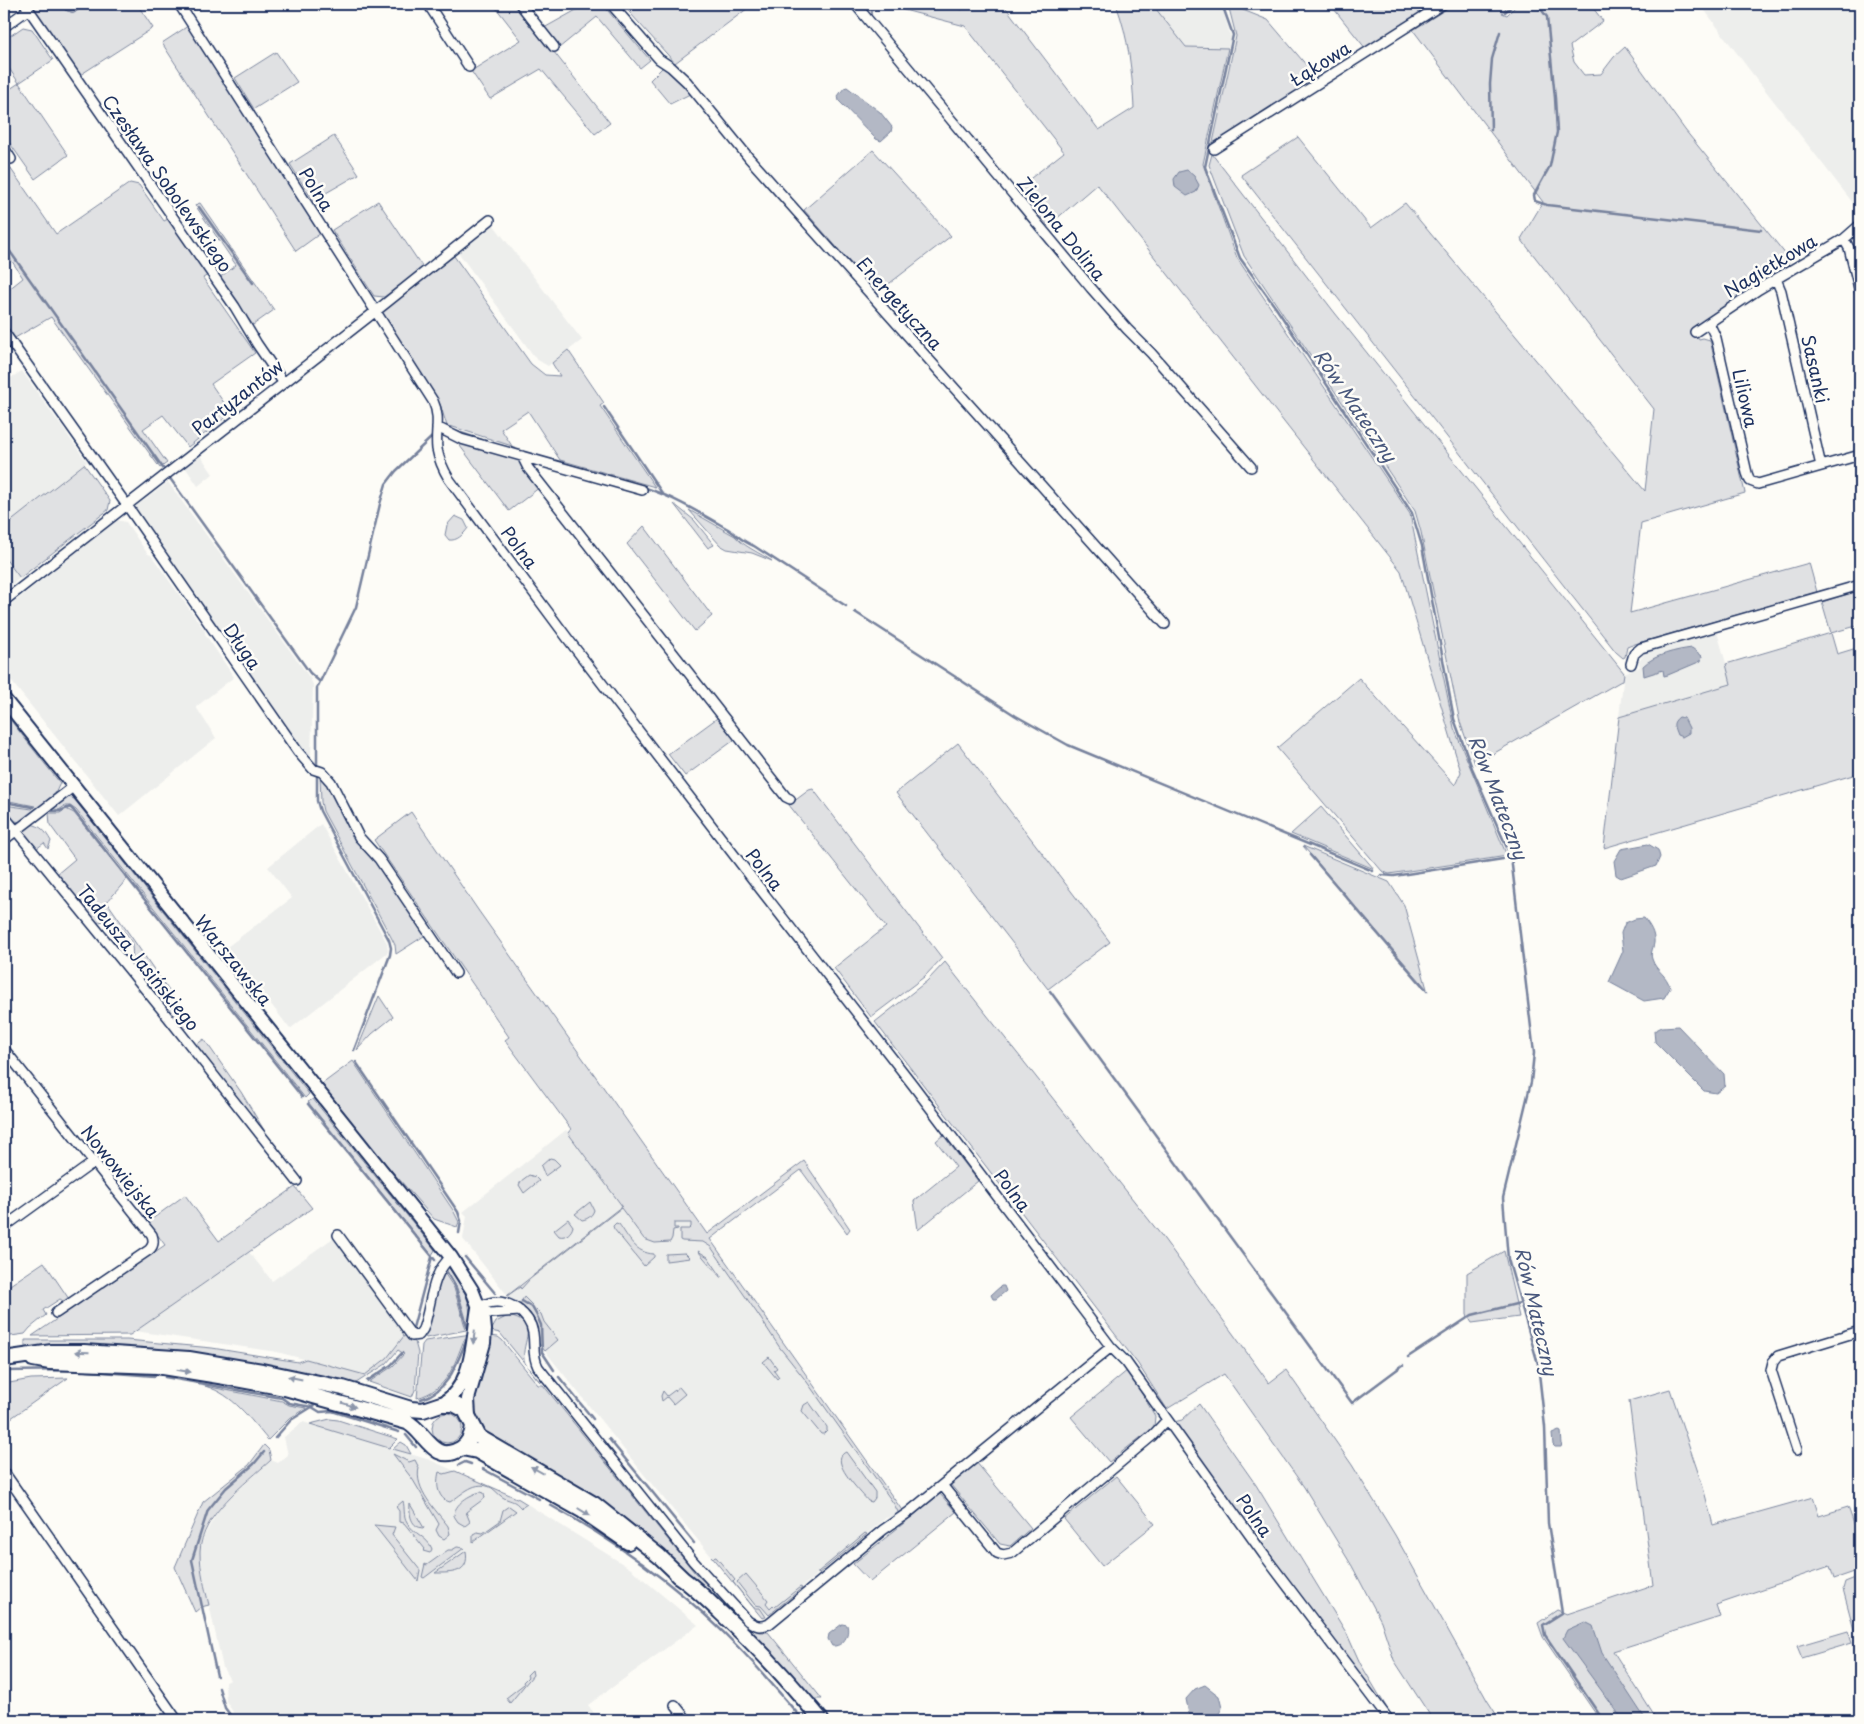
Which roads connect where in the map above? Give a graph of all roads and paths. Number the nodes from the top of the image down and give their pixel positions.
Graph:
1 (179, 4) edge
2 (428, 4) edge
3 (520, 4) edge
4 (611, 4) edge
5 (855, 4) edge
6 (1443, 4) edge
7 (27, 6) edge
8 (4, 27) edge
9 (554, 47) dead end
10 (469, 67) dead end
11 (4, 148) edge
12 (1214, 149) dead end
13 (11, 159) dead end
14 (490, 220) dead end
15 (1860, 225) edge
16 (1844, 239) junction
17 (1776, 279) junction
18 (1860, 292) edge
19 (376, 311) junction
20 (1709, 323) junction
21 (4, 332) edge
22 (1695, 332) dead end
23 (283, 382) junction
24 (437, 427) junction
25 (1860, 455) edge
26 (522, 456) junction
27 (1821, 466) junction
28 (1250, 467) dead end
29 (642, 490) dead end
30 (126, 504) junction
31 (1860, 585) edge
32 (4, 601) edge
33 (1165, 624) dead end
34 (1631, 664) dead end
35 (4, 699) edge
36 (73, 787) junction
37 (790, 799) dead end
38 (4, 816) edge
39 (15, 830) junction
40 (4, 840) edge
41 (456, 973) dead end
42 (4, 1049) edge
43 (94, 1162) junction
44 (297, 1181) dead end
45 (4, 1227) edge
46 (338, 1235) dead end
47 (450, 1257) junction
48 (478, 1308) junction
49 (520, 1311) junction
50 (56, 1313) dead end
51 (498, 1314) junction
52 (485, 1330) junction
53 (1860, 1331) edge
54 (1111, 1347) junction
55 (22, 1357) junction
56 (4, 1359) edge
57 (437, 1406) junction
58 (1168, 1420) junction
59 (471, 1421) junction
60 (424, 1437) junction
61 (462, 1448) junction
62 (1797, 1450) dead end
63 (4, 1472) edge
64 (942, 1485) junction
65 (683, 1579) junction
66 (675, 1705) dead end
67 (177, 1720) edge
68 (687, 1720) edge
69 (820, 1720) edge
70 (1389, 1720) edge

1 - 19 street, Polna
2 - 10 street
3 - 9 street
4 - 33 street, Energetyczna
5 - 28 street, Zielona Dolina
6 - 12 street, Łąkowa
7 - 8 street
7 - 23 street, Czesława Sobolewskiego
11 - 13 street
14 - 19 street, Partyzantów
15 - 16 street, Nagietkowa
16 - 17 street, Nagietkowa
16 - 18 street
17 - 20 street, Nagietkowa
17 - 27 street, Sasanki
19 - 23 street, Partyzantów
19 - 24 street, Polna
20 - 22 street, Nagietkowa
20 - 27 street, Liliowa
21 - 30 street, Długa
23 - 30 street, Partyzantów
24 - 26 street
24 - 54 street, Polna
25 - 27 street
26 - 29 street
26 - 37 street
30 - 32 street, Partyzantów
30 - 41 street, Długa
31 - 34 street
35 - 36 street, Warszawska
36 - 39 street
36 - 47 street, Warszawska
38 - 39 street, Tadeusza Jasińskiego
39 - 40 street
39 - 44 street, Tadeusza Jasińskiego
42 - 43 street, Nowowiejska
43 - 45 street
43 - 50 street, Nowowiejska
46 - 47 street
47 - 48 street, Warszawska
48 - 49 street
48 - 51 street
48 - 52 street, Warszawska
48 -> 57 street
49 - 51 street
49 - 64 street
51 - 52 street
52 - 59 street
53 - 62 street
54 - 58 street, Polna
54 - 64 street
55 - 56 main road
57 -> 55 main road
55 -> 60 main road
57 - 59 main road
57 - 60 main road
58 - 64 street
58 - 70 street, Polna
59 - 61 main road
65 -> 59 main road
60 - 61 main road
61 -> 65 main road
63 - 67 street
65 - 69 main road
66 - 68 street

